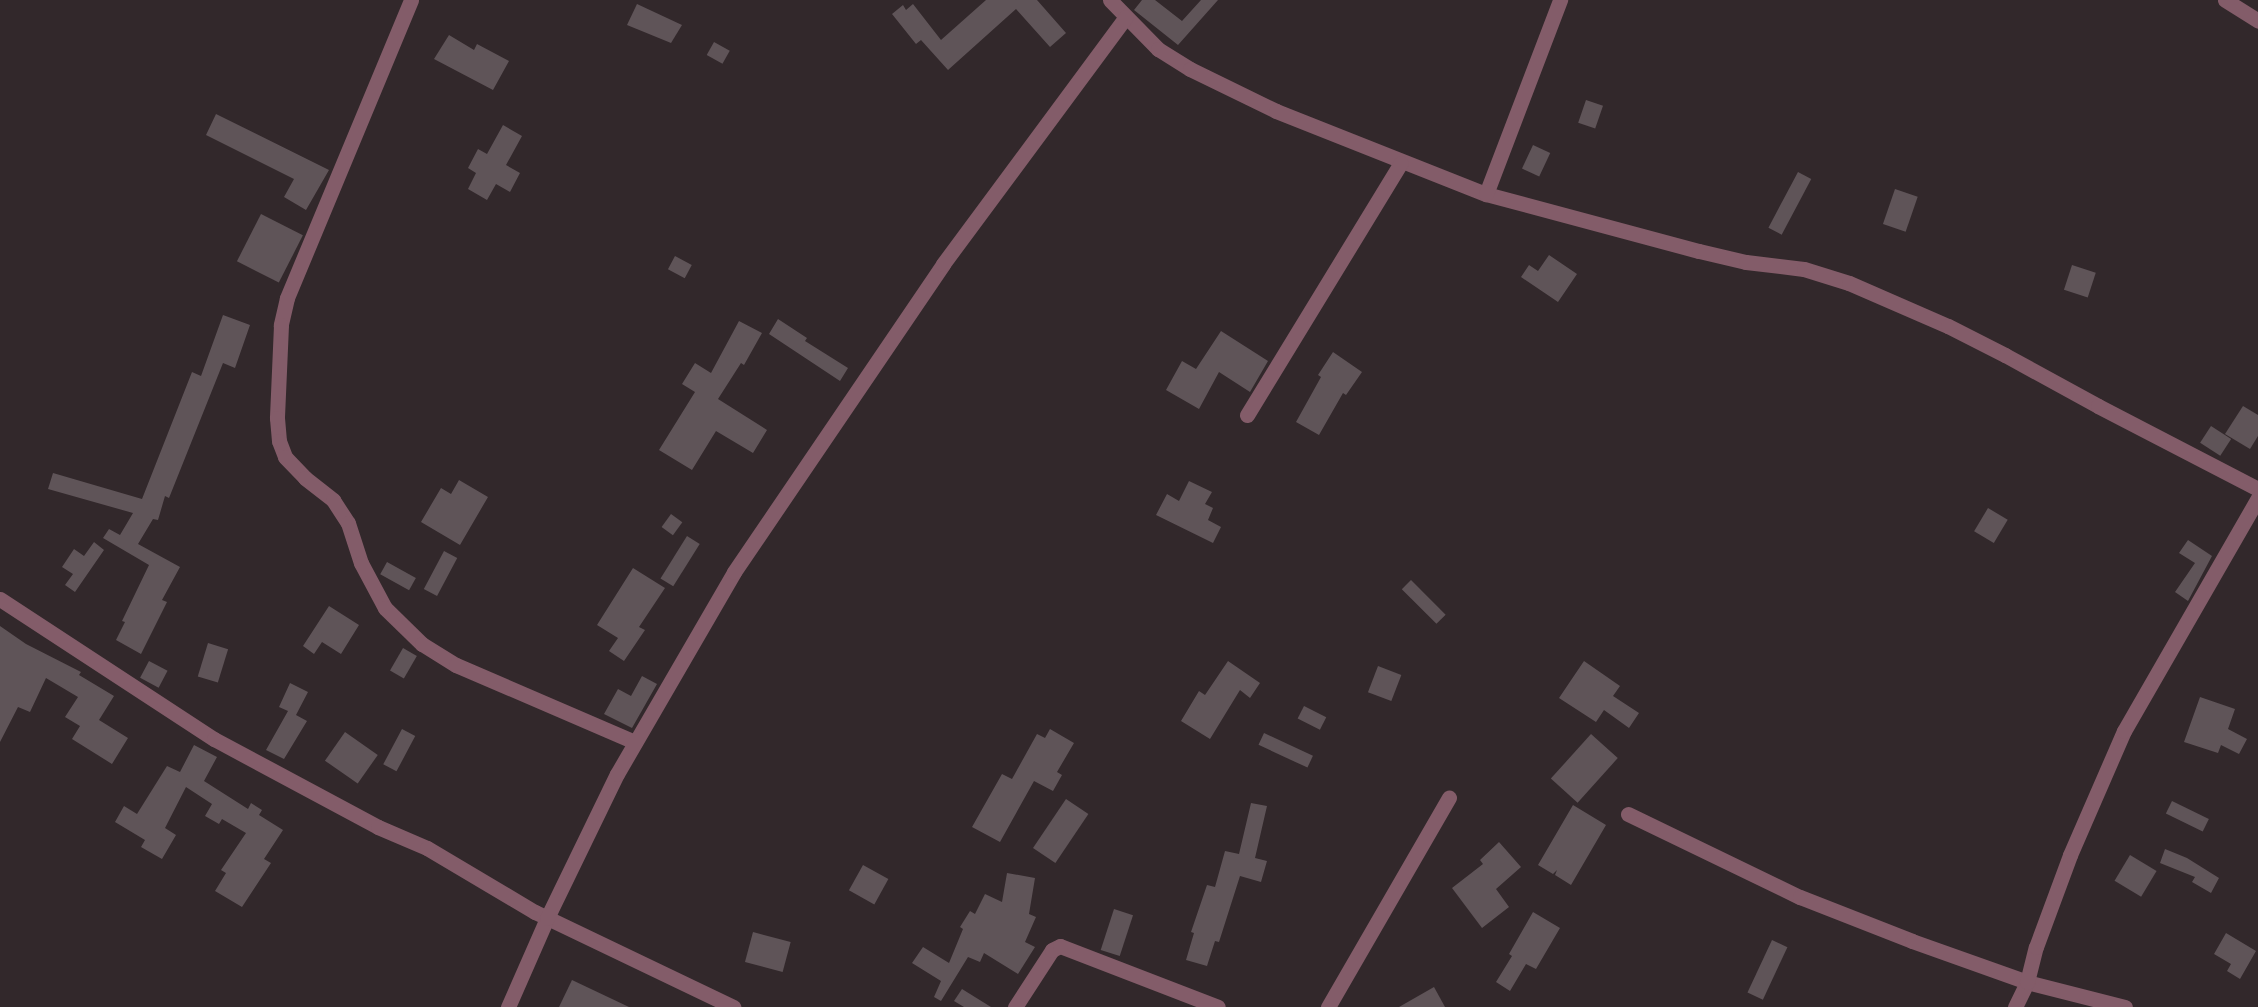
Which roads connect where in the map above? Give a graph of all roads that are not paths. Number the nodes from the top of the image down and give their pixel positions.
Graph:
1 (411, 0) edge
2 (1110, 0) edge
3 (1560, 0) edge
4 (2225, 0) edge
5 (1126, 17) junction
6 (2258, 21) edge
7 (1401, 163) junction
8 (1486, 194) junction
9 (1247, 415) dead end
10 (2258, 489) edge
11 (2258, 498) edge
12 (0, 599) edge
13 (635, 742) junction
14 (1449, 797) dead end
15 (1628, 814) dead end
16 (547, 918) junction
17 (2027, 982) junction
18 (508, 1007) edge
19 (733, 1007) edge
20 (1015, 1007) edge
21 (1218, 1007) edge
22 (1328, 1007) edge
23 (2015, 1007) edge
24 (2125, 1007) edge

1 - 13 street
2 - 5 street
3 - 8 street
4 - 6 street
5 - 7 street
5 - 13 street
7 - 8 street
7 - 9 street
8 - 10 street
11 - 17 street
12 - 16 street
13 - 16 street
14 - 22 street
15 - 17 street
16 - 18 street
16 - 19 street
17 - 23 street
17 - 24 street
20 - 21 street

